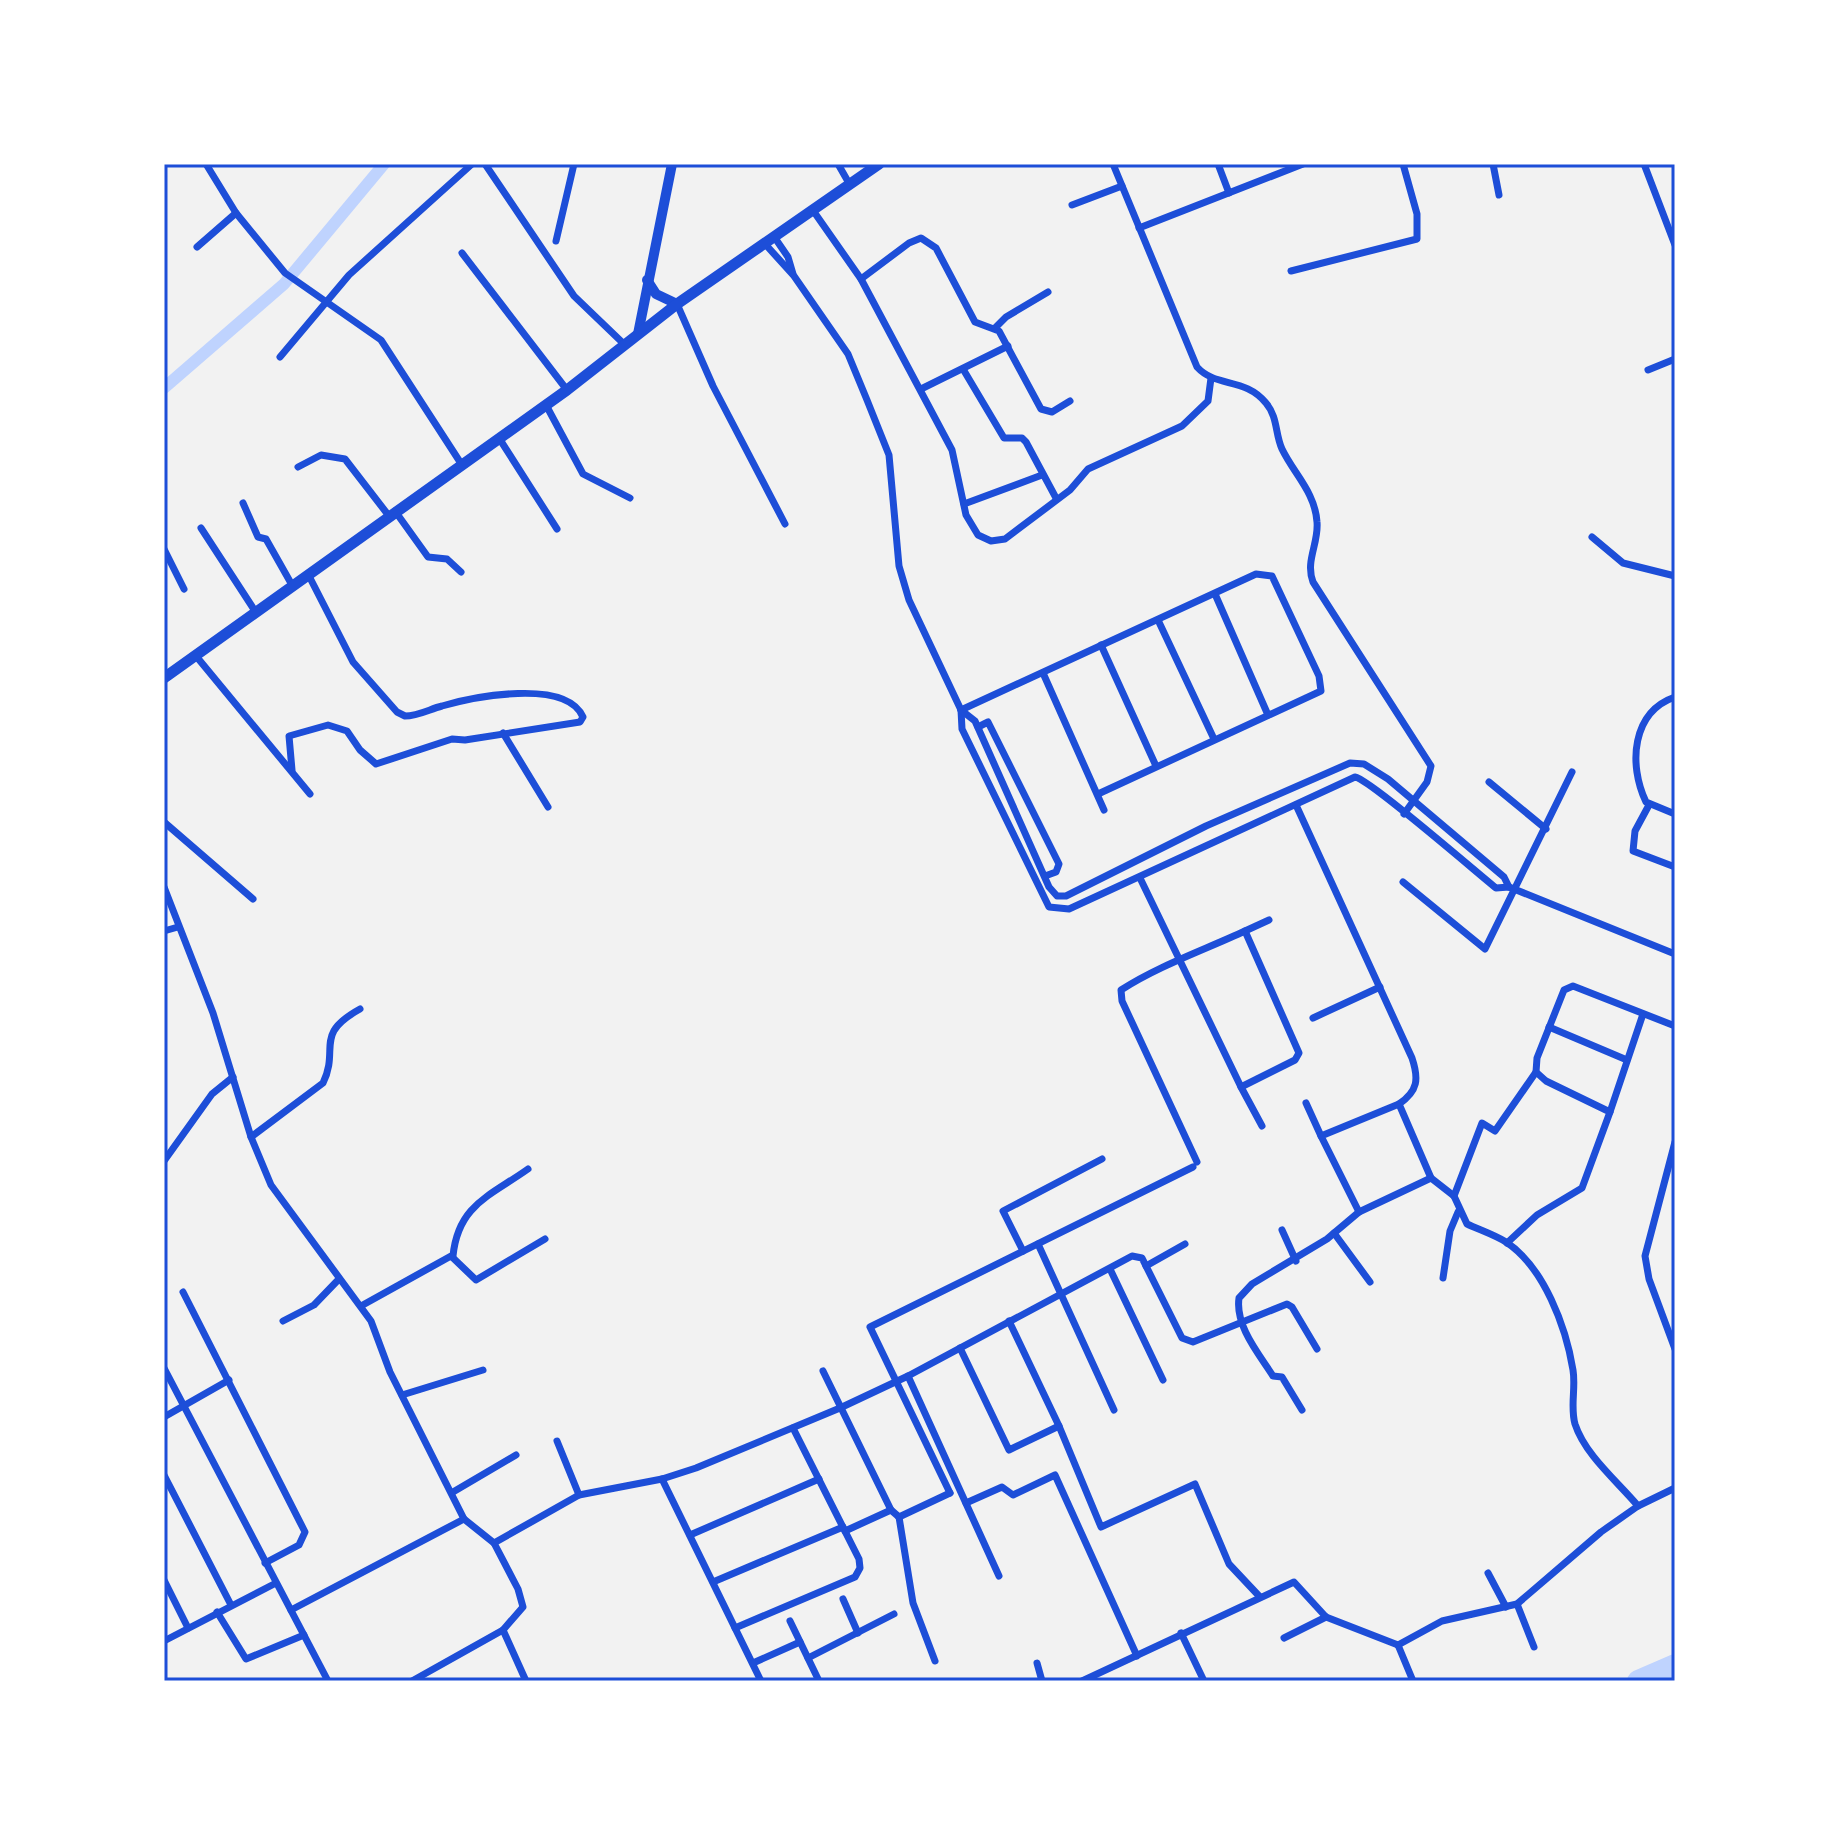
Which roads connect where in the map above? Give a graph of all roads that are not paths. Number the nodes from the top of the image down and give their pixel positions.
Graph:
1 (206, 164) edge
2 (472, 164) edge
3 (485, 164) edge
4 (574, 164) edge
5 (672, 164) edge
6 (838, 164) edge
7 (879, 164) edge
8 (1113, 164) edge
9 (1218, 164) edge
10 (1303, 164) edge
11 (1403, 164) edge
12 (1493, 164) edge
13 (1644, 164) edge
14 (850, 185) junction
15 (1122, 186) junction
16 (1229, 193) junction
17 (1499, 195) dead end
18 (1072, 205) dead end
19 (812, 209) junction
20 (236, 213) junction
21 (1139, 228) junction
22 (556, 241) dead end
23 (770, 242) junction
24 (1675, 245) edge
25 (197, 247) dead end
26 (462, 253) dead end
27 (1291, 271) dead end
28 (861, 279) junction
29 (647, 280) junction
30 (1048, 292) dead end
31 (329, 302) junction
32 (677, 304) junction
33 (995, 328) junction
34 (638, 334) junction
35 (625, 345) junction
36 (1008, 346) junction
37 (280, 357) dead end
38 (1675, 359) edge
39 (963, 369) junction
40 (1648, 370) dead end
41 (1211, 378) junction
42 (921, 389) junction
43 (567, 390) junction
44 (1070, 401) dead end
45 (546, 405) junction
46 (499, 438) junction
47 (462, 466) junction
48 (298, 467) dead end
49 (1042, 475) junction
50 (630, 498) dead end
51 (1056, 498) junction
52 (243, 503) dead end
53 (964, 504) junction
54 (392, 513) junction
55 (785, 524) dead end
56 (201, 528) dead end
57 (557, 529) dead end
58 (1592, 537) dead end
59 (164, 549) edge
60 (461, 572) dead end
61 (308, 574) junction
62 (1675, 576) edge
63 (292, 585) junction
64 (184, 589) dead end
65 (1215, 594) junction
66 (255, 611) junction
67 (1158, 620) junction
68 (1101, 645) junction
69 (196, 656) junction
70 (1043, 673) junction
71 (164, 678) edge
72 (1675, 697) edge
73 (961, 710) junction
74 (1268, 715) junction
75 (978, 727) junction
76 (503, 733) junction
77 (1214, 739) junction
78 (1156, 766) junction
79 (292, 770) junction
80 (1572, 772) dead end
81 (1489, 782) dead end
82 (310, 794) dead end
83 (1098, 794) junction
84 (1413, 804) junction
85 (1296, 805) junction
86 (1649, 805) junction
87 (548, 807) dead end
88 (1104, 810) dead end
89 (1404, 814) junction
90 (1675, 814) edge
91 (164, 822) edge
92 (1206, 826) junction
93 (1546, 829) junction
94 (1214, 844) junction
95 (1675, 867) edge
96 (1045, 876) junction
97 (1140, 878) junction
98 (1403, 882) dead end
99 (164, 887) edge
100 (1513, 890) junction
101 (253, 899) dead end
102 (1269, 920) dead end
103 (178, 927) junction
104 (164, 931) edge
105 (1245, 931) junction
106 (1675, 954) edge
107 (1181, 961) junction
108 (1380, 987) junction
109 (360, 1009) dead end
110 (1643, 1014) junction
111 (1313, 1018) dead end
112 (1675, 1026) edge
113 (1549, 1027) junction
114 (1627, 1060) junction
115 (1536, 1072) junction
116 (233, 1077) junction
117 (1241, 1087) junction
118 (1306, 1103) dead end
119 (1399, 1104) junction
120 (1610, 1112) junction
121 (1262, 1126) dead end
122 (1321, 1136) junction
123 (251, 1137) junction
124 (1675, 1142) edge
125 (1673, 1154) edge
126 (1102, 1159) dead end
127 (164, 1161) edge
128 (528, 1169) dead end
129 (1431, 1178) junction
130 (1454, 1196) junction
131 (1359, 1212) junction
132 (1458, 1212) junction
133 (1282, 1230) dead end
134 (1334, 1233) junction
135 (545, 1239) dead end
136 (1507, 1243) junction
137 (1038, 1244) junction
138 (1185, 1244) dead end
139 (1023, 1251) junction
140 (453, 1256) junction
141 (1296, 1261) junction
142 (1146, 1266) junction
143 (1110, 1269) junction
144 (1443, 1278) dead end
145 (339, 1279) junction
146 (1370, 1282) dead end
147 (183, 1292) dead end
148 (1060, 1295) junction
149 (361, 1306) junction
150 (283, 1321) dead end
151 (1009, 1321) junction
152 (1241, 1322) junction
153 (960, 1348) junction
154 (1317, 1349) dead end
155 (1675, 1349) edge
156 (164, 1368) edge
157 (483, 1370) dead end
158 (823, 1371) dead end
159 (908, 1376) junction
160 (229, 1380) junction
161 (1163, 1380) dead end
162 (897, 1382) junction
163 (402, 1395) junction
164 (185, 1406) junction
165 (840, 1408) junction
166 (1114, 1410) dead end
167 (1302, 1410) dead end
168 (164, 1417) edge
169 (1059, 1426) junction
170 (793, 1428) junction
171 (557, 1441) dead end
172 (516, 1455) dead end
173 (164, 1475) edge
174 (662, 1479) junction
175 (819, 1479) junction
176 (957, 1483) junction
177 (1675, 1488) edge
178 (453, 1492) junction
179 (950, 1493) junction
180 (579, 1495) junction
181 (966, 1503) junction
182 (1638, 1506) junction
183 (891, 1510) junction
184 (899, 1517) junction
185 (464, 1519) junction
186 (844, 1529) junction
187 (690, 1535) junction
188 (494, 1543) junction
189 (265, 1563) junction
190 (1488, 1573) dead end
191 (999, 1576) dead end
192 (164, 1580) edge
193 (713, 1582) junction
194 (276, 1583) junction
195 (1260, 1597) junction
196 (843, 1599) dead end
197 (1517, 1604) junction
198 (231, 1605) junction
199 (1506, 1607) junction
200 (291, 1610) junction
201 (217, 1612) junction
202 (894, 1614) dead end
203 (1326, 1617) junction
204 (790, 1621) dead end
205 (188, 1628) junction
206 (735, 1628) junction
207 (503, 1630) junction
208 (858, 1633) junction
209 (1181, 1633) junction
210 (304, 1635) junction
211 (1284, 1638) dead end
212 (164, 1641) edge
213 (800, 1642) junction
214 (1398, 1645) junction
215 (1534, 1647) dead end
216 (1137, 1656) junction
217 (808, 1658) junction
218 (935, 1661) dead end
219 (753, 1663) junction
220 (1037, 1663) dead end
221 (1085, 1680) edge
222 (328, 1681) edge
223 (412, 1681) edge
224 (526, 1681) edge
225 (761, 1681) edge
226 (819, 1681) edge
227 (1042, 1681) edge
228 (1204, 1681) edge
229 (1413, 1681) edge

1 - 20 street
2 - 31 street
3 - 35 street
4 - 22 street
5 - 29 main road
6 - 14 street
7 - 14 main road
8 - 15 street
9 - 16 street
10 - 16 street
11 - 27 street
12 - 17 street
13 - 24 street
14 - 19 main road
15 - 18 street
15 - 21 street
16 - 21 street
19 - 23 main road
19 - 28 street
20 - 25 street
20 - 31 street
21 - 41 street
23 - 32 main road
23 - 73 street
26 - 43 street
28 - 33 street
28 - 42 street
29 - 32 main road
29 - 34 main road
30 - 33 street
31 - 37 street
31 - 47 street
32 - 34 main road
32 - 55 street
33 - 36 street
34 - 35 main road
35 - 43 main road
36 - 39 street
36 - 44 street
38 - 40 street
39 - 42 street
39 - 49 street
41 - 51 street
41 - 84 street
42 - 53 street
43 - 45 main road
45 - 46 main road
45 - 50 street
46 - 47 main road
46 - 57 street
47 - 54 main road
48 - 54 street
49 - 51 street
49 - 53 street
51 - 53 street
52 - 63 street
54 - 60 street
54 - 61 main road
56 - 66 street
58 - 62 street
59 - 64 street
61 - 63 main road
61 - 76 street
63 - 66 main road
65 - 67 street
65 - 74 street
65 - 74 street
66 - 69 main road
67 - 68 street
67 - 77 street
68 - 70 street
68 - 78 street
69 - 71 main road
69 - 79 street
70 - 73 street
70 - 83 street
72 - 86 street
73 - 75 street
73 - 97 street
74 - 77 street
75 - 96 street
75 - 96 street
76 - 79 street
76 - 87 street
77 - 78 street
78 - 83 street
79 - 82 street
80 - 93 street
81 - 93 street
83 - 88 street
84 - 89 street
84 - 92 street
84 - 100 street
85 - 89 street
85 - 94 street
85 - 108 street
86 - 90 street
86 - 95 street
89 - 100 street
91 - 101 street
92 - 94 street
92 - 96 street
93 - 100 street
94 - 97 street
97 - 107 street
98 - 100 street
99 - 103 street
100 - 106 street
102 - 105 street
103 - 104 street
103 - 116 street
105 - 107 street
105 - 117 street
107 - 117 street
107 - 137 street
108 - 111 street
108 - 119 street
109 - 123 street
110 - 112 street
110 - 113 street
110 - 114 street
113 - 114 street
113 - 115 street
114 - 120 street
115 - 120 street
115 - 130 street
116 - 123 street
116 - 127 street
117 - 121 street
118 - 122 street
119 - 122 street
119 - 129 street
120 - 136 street
122 - 131 street
123 - 145 street
124 - 125 street
125 - 155 street
126 - 139 street
128 - 140 street
129 - 130 street
129 - 131 street
130 - 132 street
131 - 134 street
132 - 136 street
132 - 144 street
133 - 141 street
134 - 141 street
134 - 146 street
135 - 140 street
136 - 182 street
137 - 139 street
137 - 148 street
138 - 142 street
139 - 162 street
140 - 149 street
141 - 152 street
142 - 143 street
142 - 152 street
143 - 148 street
143 - 161 street
145 - 149 street
145 - 150 street
147 - 160 street
148 - 151 street
148 - 166 street
149 - 163 street
151 - 153 street
151 - 169 street
152 - 154 street
152 - 167 street
153 - 159 street
153 - 169 street
156 - 164 street
157 - 163 street
158 - 165 street
159 - 162 street
159 - 176 street
160 - 164 street
160 - 189 street
162 - 165 street
162 - 179 street
163 - 178 street
164 - 168 street
164 - 189 street
165 - 170 street
165 - 183 street
169 - 195 street
170 - 174 street
170 - 175 street
171 - 180 street
172 - 178 street
173 - 198 street
174 - 180 street
174 - 187 street
175 - 186 street
175 - 187 street
176 - 179 street
176 - 181 street
177 - 182 street
178 - 185 street
179 - 184 street
180 - 188 street
181 - 191 street
181 - 216 street
182 - 197 street
183 - 184 street
183 - 186 street
184 - 218 street
185 - 188 street
185 - 200 street
186 - 193 street
186 - 206 street
187 - 193 street
188 - 207 street
189 - 194 street
190 - 199 street
192 - 205 street
193 - 206 street
194 - 198 street
194 - 200 street
195 - 203 street
195 - 209 street
196 - 208 street
197 - 199 street
197 - 215 street
198 - 201 street
199 - 214 street
200 - 210 street
201 - 205 street
201 - 210 street
202 - 208 street
203 - 211 street
203 - 214 street
204 - 213 street
205 - 212 street
206 - 219 street
207 - 223 street
207 - 224 street
208 - 217 street
209 - 216 street
209 - 228 street
210 - 222 street
213 - 217 street
213 - 219 street
214 - 229 street
216 - 221 street
217 - 226 street
219 - 225 street
220 - 227 street

